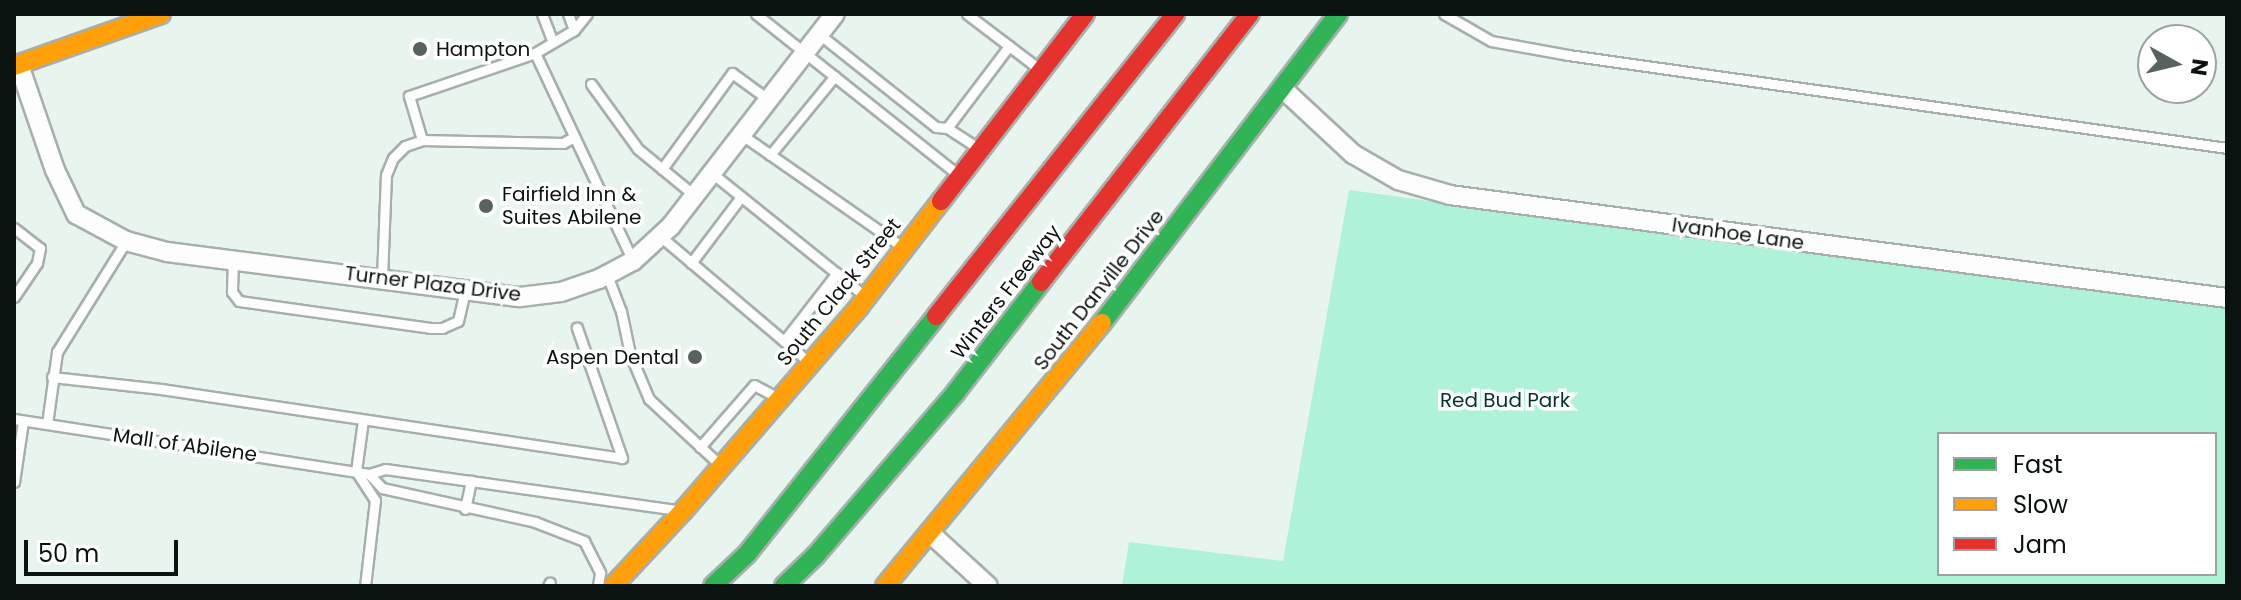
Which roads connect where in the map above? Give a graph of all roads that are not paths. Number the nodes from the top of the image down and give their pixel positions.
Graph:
1 (161, 14) edge
2 (542, 14) edge
3 (568, 14) edge
4 (587, 14) edge
5 (756, 14) edge
6 (835, 14) edge
7 (967, 14) edge
8 (1085, 14) edge
9 (1175, 14) edge
10 (1250, 14) edge
11 (1338, 14) edge
12 (1444, 14) edge
13 (574, 30) junction
14 (819, 34) junction
15 (553, 42) junction
16 (1009, 46) junction
17 (535, 53) junction
18 (805, 53) junction
19 (16, 65) edge
20 (1041, 70) junction
21 (835, 76) junction
22 (591, 84) dead end
23 (1283, 89) junction
24 (769, 100) junction
25 (947, 128) junction
26 (742, 135) junction
27 (574, 137) junction
28 (422, 140) junction
29 (2227, 148) edge
30 (980, 149) junction
31 (770, 155) junction
32 (662, 169) junction
33 (713, 174) junction
34 (959, 176) junction
35 (695, 196) junction
36 (741, 197) junction
37 (14, 228) edge
38 (660, 236) junction
39 (126, 241) junction
40 (904, 248) junction
41 (234, 259) junction
42 (633, 261) junction
43 (691, 263) junction
44 (837, 273) junction
45 (607, 275) junction
46 (382, 278) junction
47 (465, 291) junction
48 (14, 297) edge
49 (866, 297) junction
50 (2227, 298) edge
51 (577, 328) dead end
52 (784, 341) junction
53 (810, 363) junction
54 (52, 377) junction
55 (780, 399) junction
56 (19, 420) edge
57 (363, 420) junction
58 (47, 424) junction
59 (700, 447) junction
60 (722, 466) junction
61 (356, 471) junction
62 (369, 474) junction
63 (471, 481) junction
64 (14, 482) edge
65 (465, 509) junction
66 (683, 511) junction
67 (931, 534) junction
68 (365, 586) edge
69 (598, 586) edge
70 (613, 586) edge
71 (713, 586) edge
72 (784, 586) edge
73 (885, 586) edge
74 (988, 586) edge

1 - 19 main road
2 - 15 lane
3 - 13 lane
4 - 13 lane
5 - 18 lane
6 - 14 street, Turner Plaza Drive
7 - 16 lane
8 - 20 main road, South Clack Street
9 - 71 main road, Winters Freeway
10 - 72 main road, Winters Freeway
11 - 23 main road, South Danville Drive
12 - 29 lane
13 - 15 lane
14 - 18 street, Turner Plaza Drive
14 - 25 lane
15 - 17 lane
16 - 20 lane
16 - 25 lane
17 - 27 lane
17 - 28 lane
18 - 21 lane
18 - 24 street, Turner Plaza Drive
19 - 39 street, Turner Plaza Drive
20 - 30 main road, South Clack Street
21 - 31 lane
21 - 34 lane
22 - 32 lane
23 - 50 street, Ivanhoe Lane
23 - 67 main road, South Danville Drive
24 - 26 street, Turner Plaza Drive
24 - 32 lane
25 - 30 lane
26 - 31 lane
26 - 33 street, Turner Plaza Drive
27 - 28 lane
27 - 42 lane
28 - 46 lane
30 - 34 main road, South Clack Street
31 - 40 lane
32 - 35 lane
33 - 35 street, Turner Plaza Drive
33 - 36 lane
34 - 40 main road, South Clack Street
35 - 38 street, Turner Plaza Drive
36 - 43 lane
36 - 44 lane
37 - 48 lane
38 - 42 street, Turner Plaza Drive
38 - 43 lane
39 - 41 street, Turner Plaza Drive
39 - 54 lane
40 - 49 main road, South Clack Street
41 - 46 street, Turner Plaza Drive
41 - 47 lane
42 - 45 street, Turner Plaza Drive
43 - 52 lane
44 - 49 lane
44 - 52 lane
45 - 47 street, Turner Plaza Drive
45 - 59 lane
46 - 47 street, Turner Plaza Drive
49 - 53 main road, South Clack Street
51 - 57 lane
52 - 53 lane
53 - 55 main road, South Clack Street
54 - 57 lane
54 - 58 lane
55 - 59 lane
55 - 60 main road, South Clack Street
56 - 58 lane, Mall of Abilene
56 - 64 lane
57 - 61 lane
58 - 61 lane, Mall of Abilene
59 - 60 lane
60 - 66 main road, South Clack Street
61 - 62 lane, Mall of Abilene
61 - 68 lane
62 - 63 lane, Mall of Abilene
62 - 65 lane
63 - 65 lane
63 - 66 lane, Mall of Abilene
65 - 69 lane
66 - 70 main road, South Clack Street
67 - 73 main road, South Danville Drive
67 - 74 street

